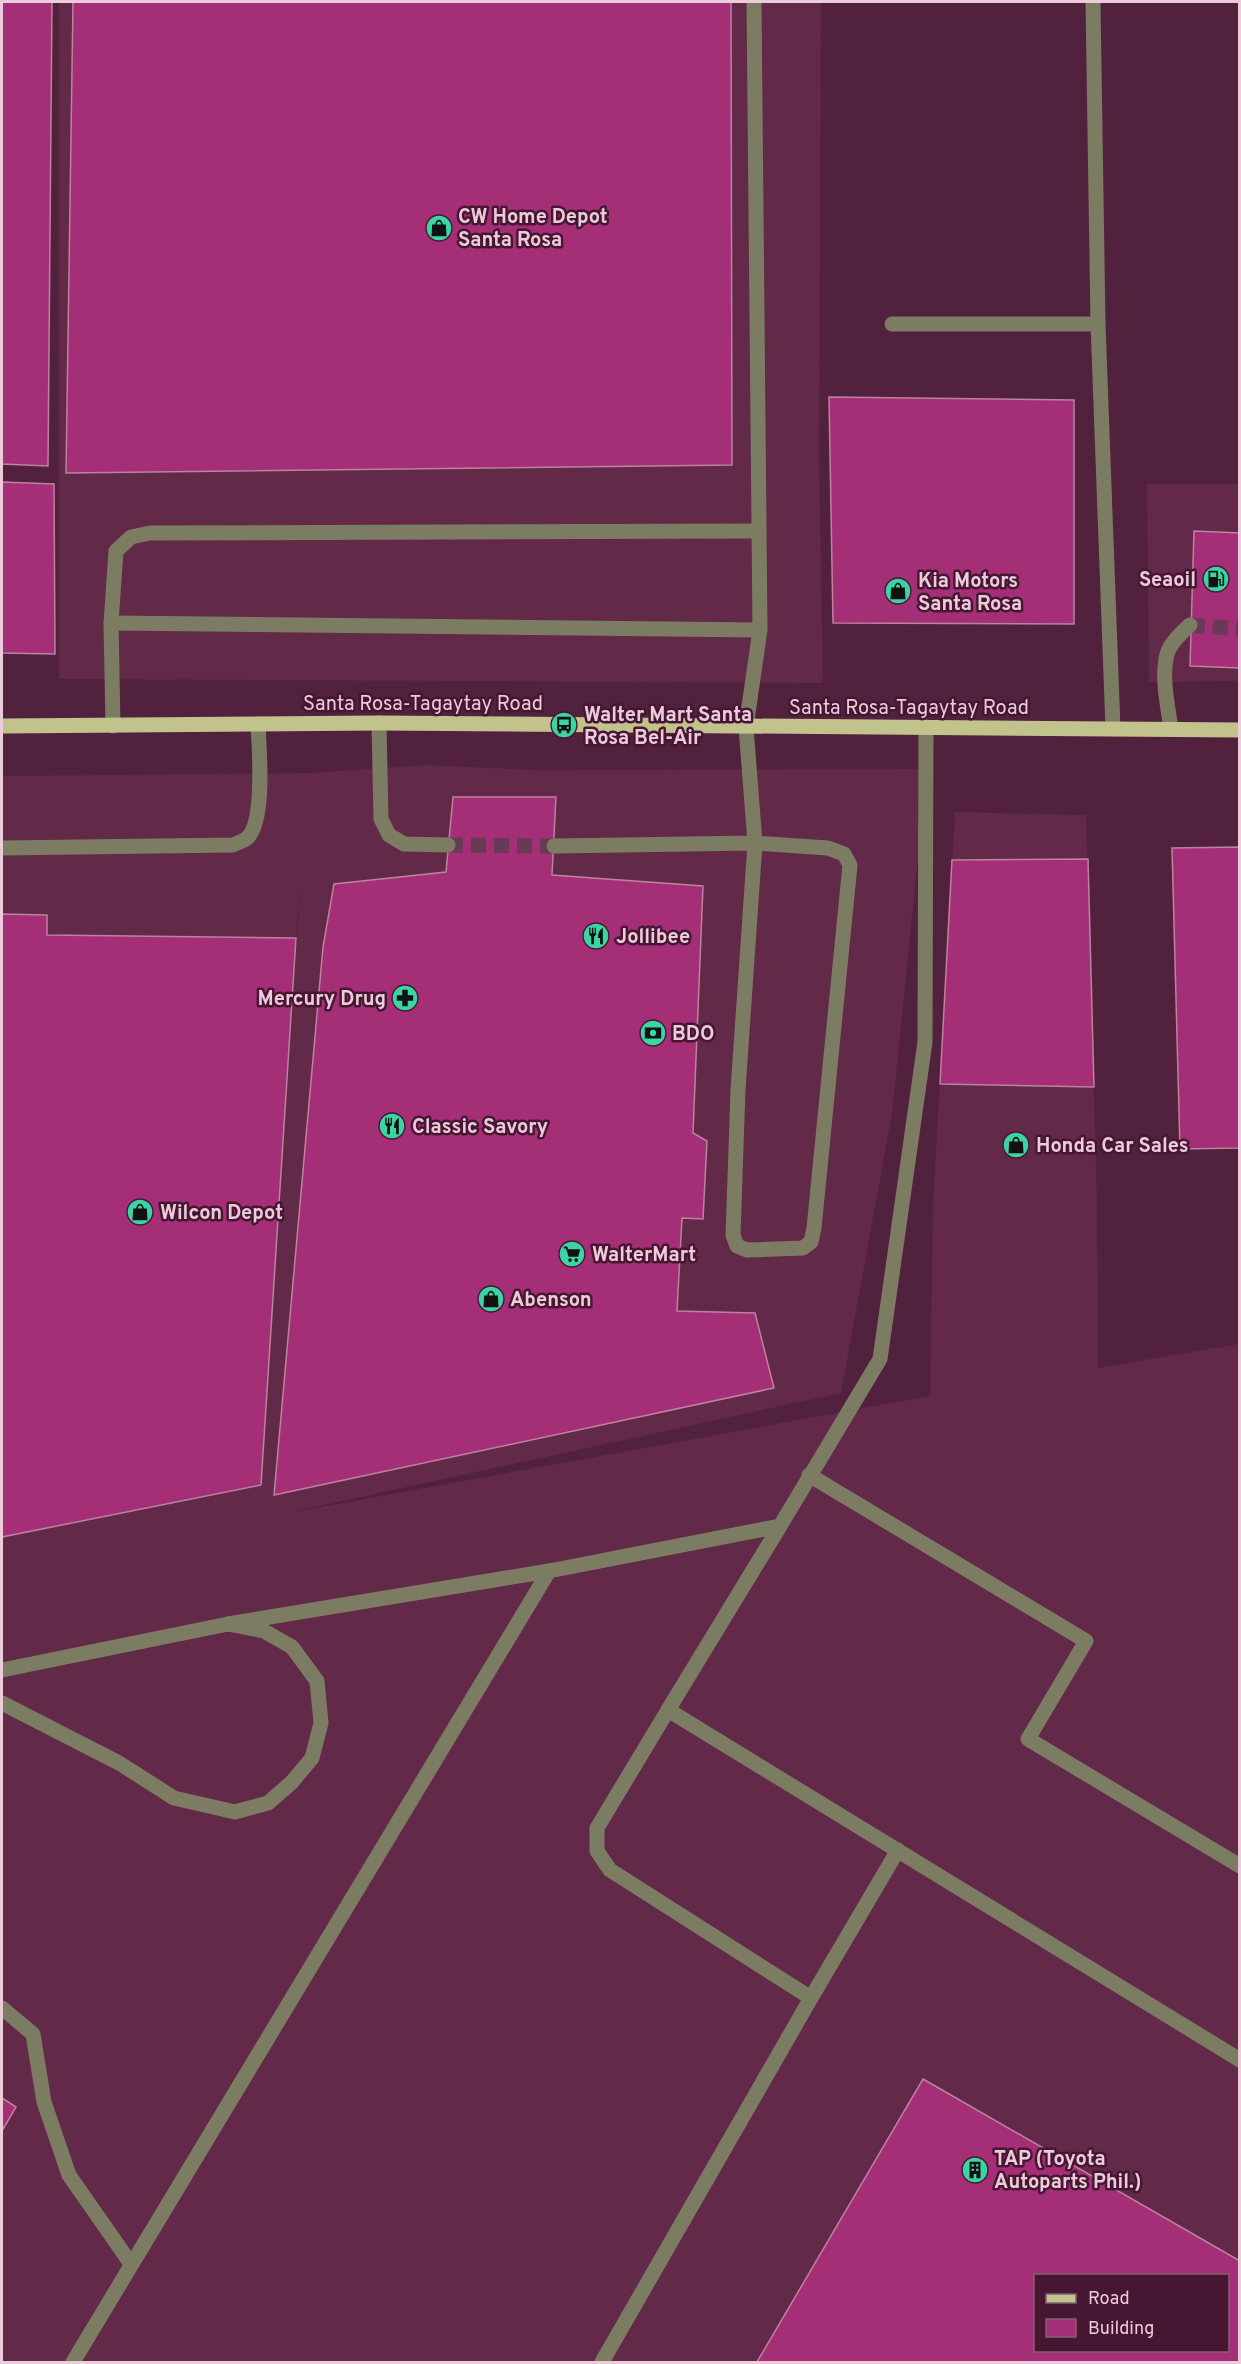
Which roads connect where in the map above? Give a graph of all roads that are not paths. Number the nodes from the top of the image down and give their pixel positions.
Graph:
1 (754, 2) edge
2 (1093, 2) edge
3 (892, 324) dead end
4 (1098, 324) junction
5 (759, 531) junction
6 (111, 624) junction
7 (1190, 625) dead end
8 (760, 630) junction
9 (379, 723) junction
10 (258, 724) junction
11 (2, 726) edge
12 (113, 726) junction
13 (746, 727) junction
14 (926, 727) junction
15 (1113, 729) junction
16 (1172, 729) junction
17 (1239, 730) edge
18 (756, 843) junction
19 (448, 845) tunnel mouth
20 (554, 846) tunnel mouth
21 (2, 848) edge
22 (809, 1475) junction
23 (780, 1526) junction
24 (549, 1570) junction
25 (228, 1624) junction
26 (2, 1670) edge
27 (2, 1703) edge
28 (668, 1710) junction
29 (898, 1850) junction
30 (1239, 1866) edge
31 (811, 1998) junction
32 (2, 2008) edge
33 (1239, 2060) edge
34 (131, 2264) junction
35 (73, 2362) edge
36 (602, 2362) edge

1 - 5 street
2 - 4 street
3 - 4 street
4 - 15 street
5 - 6 street
5 - 8 street
6 - 8 street
6 - 12 street
7 - 16 street
8 - 13 street
9 - 10 main road, Santa Rosa-Tagaytay Road
9 - 13 main road, Santa Rosa-Tagaytay Road
9 - 19 street
10 - 12 main road, Santa Rosa-Tagaytay Road
10 - 21 street
11 - 12 main road, Santa Rosa-Tagaytay Road
13 - 14 main road, Santa Rosa-Tagaytay Road
13 - 18 street
14 - 15 main road, Santa Rosa-Tagaytay Road
14 - 22 street
15 - 16 main road, Santa Rosa-Tagaytay Road
16 - 17 main road, Santa Rosa-Tagaytay Road
18 - 18 street
18 - 20 street
22 - 23 street
22 - 30 street
23 - 24 street
23 - 28 street
24 - 25 street
24 - 34 street
25 - 26 street
25 - 27 street
28 - 29 street
28 - 31 street
29 - 31 street
29 - 33 street
31 - 36 street
32 - 34 street
34 - 35 street

